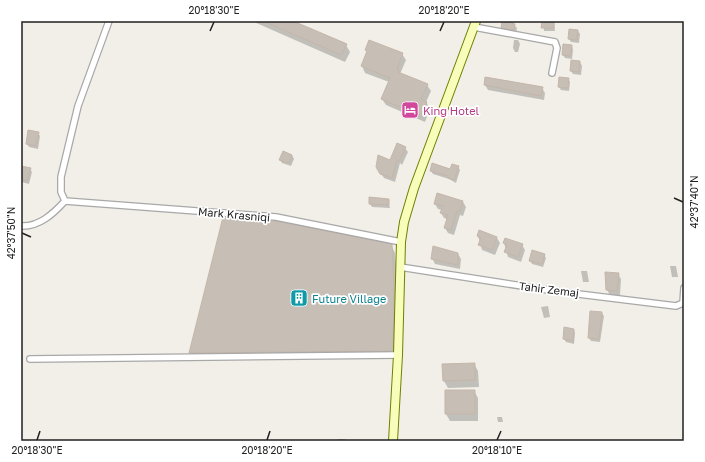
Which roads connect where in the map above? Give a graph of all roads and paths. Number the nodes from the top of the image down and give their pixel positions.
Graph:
1 (109, 21) edge
2 (475, 24) edge
3 (552, 73) dead end
4 (64, 201) junction
5 (21, 226) edge
6 (401, 242) junction
7 (400, 267) junction
8 (684, 288) edge
9 (398, 355) junction
10 (30, 359) dead end
11 (392, 441) edge

1 - 4 street
2 - 3 street
2 - 6 main road
4 - 5 street
4 - 6 street, Mark Krasniqi
6 - 7 main road
7 - 8 street, Tahir Zemaj
7 - 9 main road
9 - 10 street
9 - 11 main road

